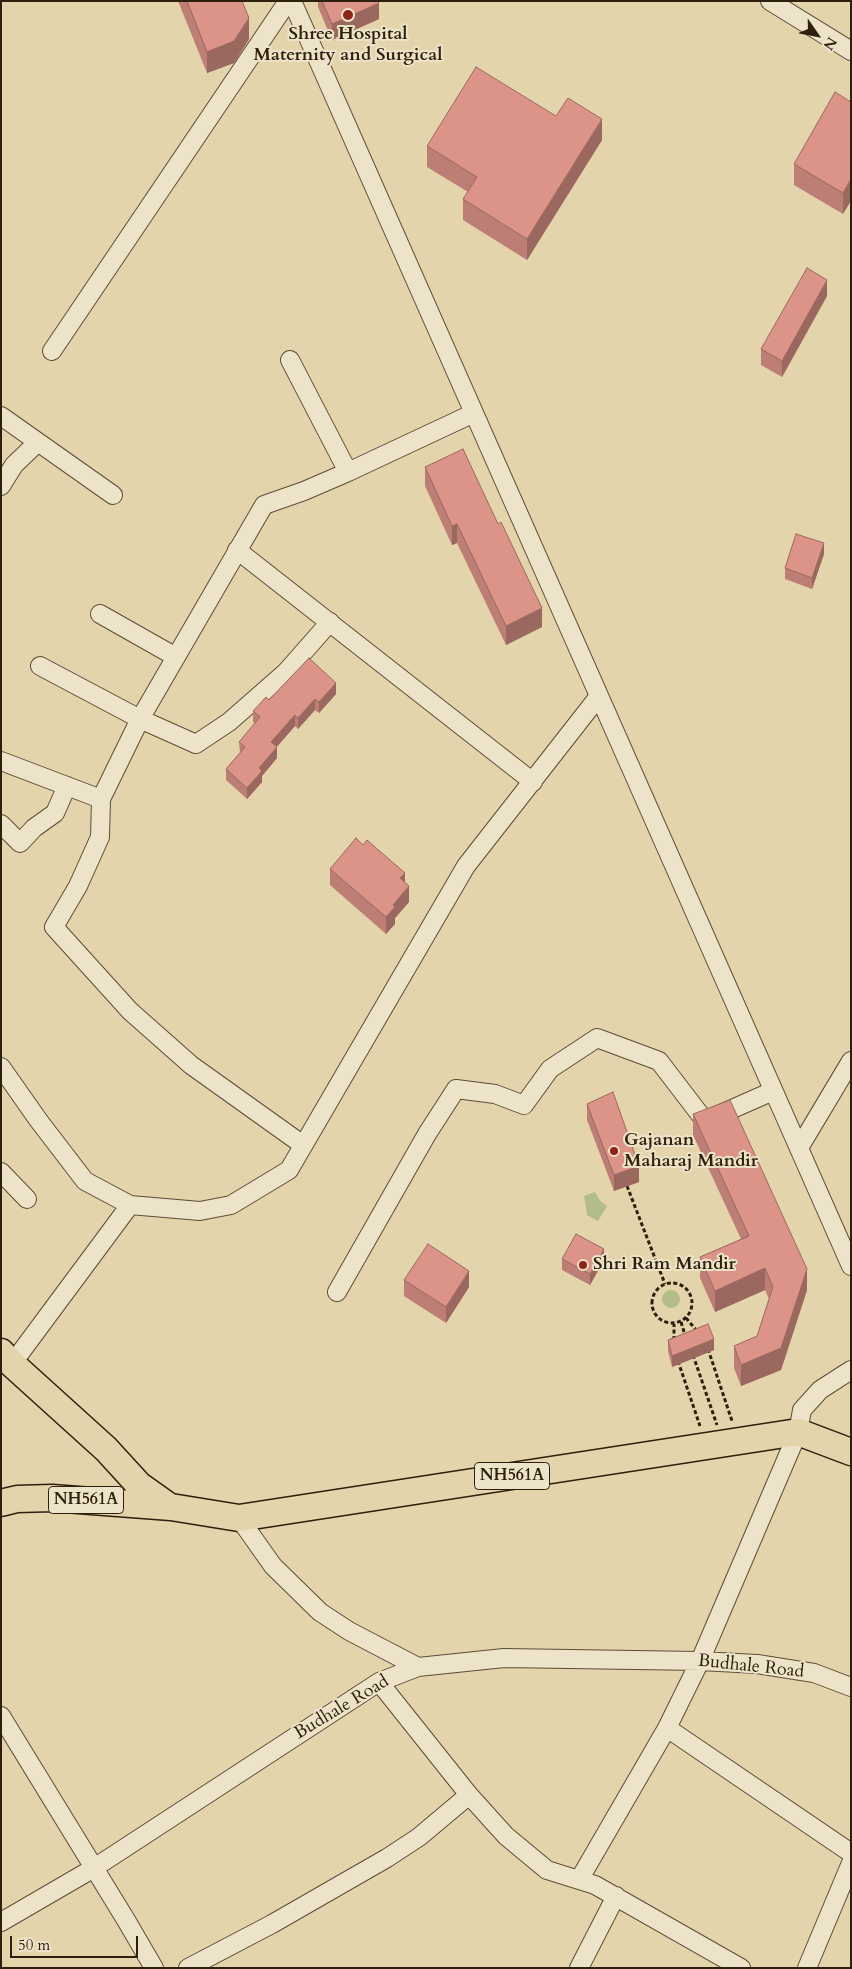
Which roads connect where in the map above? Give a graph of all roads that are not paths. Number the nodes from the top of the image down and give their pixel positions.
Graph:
1 (288, 1) edge
2 (292, 1) edge
3 (770, 1) edge
4 (851, 51) edge
5 (52, 351) dead end
6 (290, 360) dead end
7 (474, 413) junction
8 (1, 416) edge
9 (38, 442) junction
10 (348, 472) junction
11 (1, 486) edge
12 (113, 495) dead end
13 (237, 550) junction
14 (100, 614) dead end
15 (330, 622) junction
16 (176, 657) junction
17 (40, 666) dead end
18 (599, 696) junction
19 (140, 720) junction
20 (1, 761) edge
21 (533, 782) junction
22 (67, 786) junction
23 (102, 799) junction
24 (1, 824) edge
25 (851, 1061) edge
26 (1, 1067) edge
27 (773, 1090) junction
28 (304, 1145) junction
29 (799, 1148) junction
30 (1, 1172) edge
31 (27, 1198) dead end
32 (130, 1205) junction
33 (851, 1266) edge
34 (337, 1292) dead end
35 (6, 1358) edge
36 (851, 1370) edge
37 (798, 1432) junction
38 (851, 1452) edge
39 (1, 1503) edge
40 (171, 1507) junction
41 (238, 1518) junction
42 (700, 1661) junction
43 (418, 1667) junction
44 (379, 1682) junction
45 (851, 1687) edge
46 (1, 1716) edge
47 (667, 1728) junction
48 (468, 1796) junction
49 (851, 1853) edge
50 (851, 1863) edge
51 (94, 1868) junction
52 (579, 1880) junction
53 (846, 1890) edge
54 (616, 1896) junction
55 (1, 1922) edge
56 (154, 1968) edge
57 (188, 1968) edge
58 (579, 1968) edge
59 (741, 1968) edge
60 (807, 1968) edge

1 - 5 street
2 - 7 street
3 - 4 street
6 - 10 street
7 - 10 street
7 - 18 street
8 - 9 street
9 - 11 street
9 - 12 street
10 - 13 street
13 - 15 street
13 - 16 street
14 - 16 street
15 - 19 street
15 - 21 street
16 - 19 street
17 - 19 street
18 - 21 street
18 - 27 street
19 - 23 street
20 - 22 street
21 - 28 street
22 - 23 street
22 - 24 street
23 - 28 street
25 - 29 street
26 - 32 street
27 - 29 street
27 - 34 street
28 - 32 street
29 - 33 street
30 - 31 street
32 - 35 street
35 - 40 highway
36 - 37 street
37 - 38 highway, NH561A
37 - 41 highway, NH561A
37 - 42 street
39 - 40 highway, NH561A
40 - 41 highway, NH561A
41 - 43 street
42 - 43 street, Budhale Road
42 - 45 street, Budhale Road
42 - 47 street
43 - 44 street, Budhale Road
44 - 48 street
44 - 51 street, Budhale Road
46 - 51 street
47 - 49 street
47 - 52 street
48 - 52 street
48 - 57 street
50 - 53 street
51 - 55 street, Budhale Road
51 - 56 street
52 - 54 street
53 - 60 street
54 - 58 street
54 - 59 street

